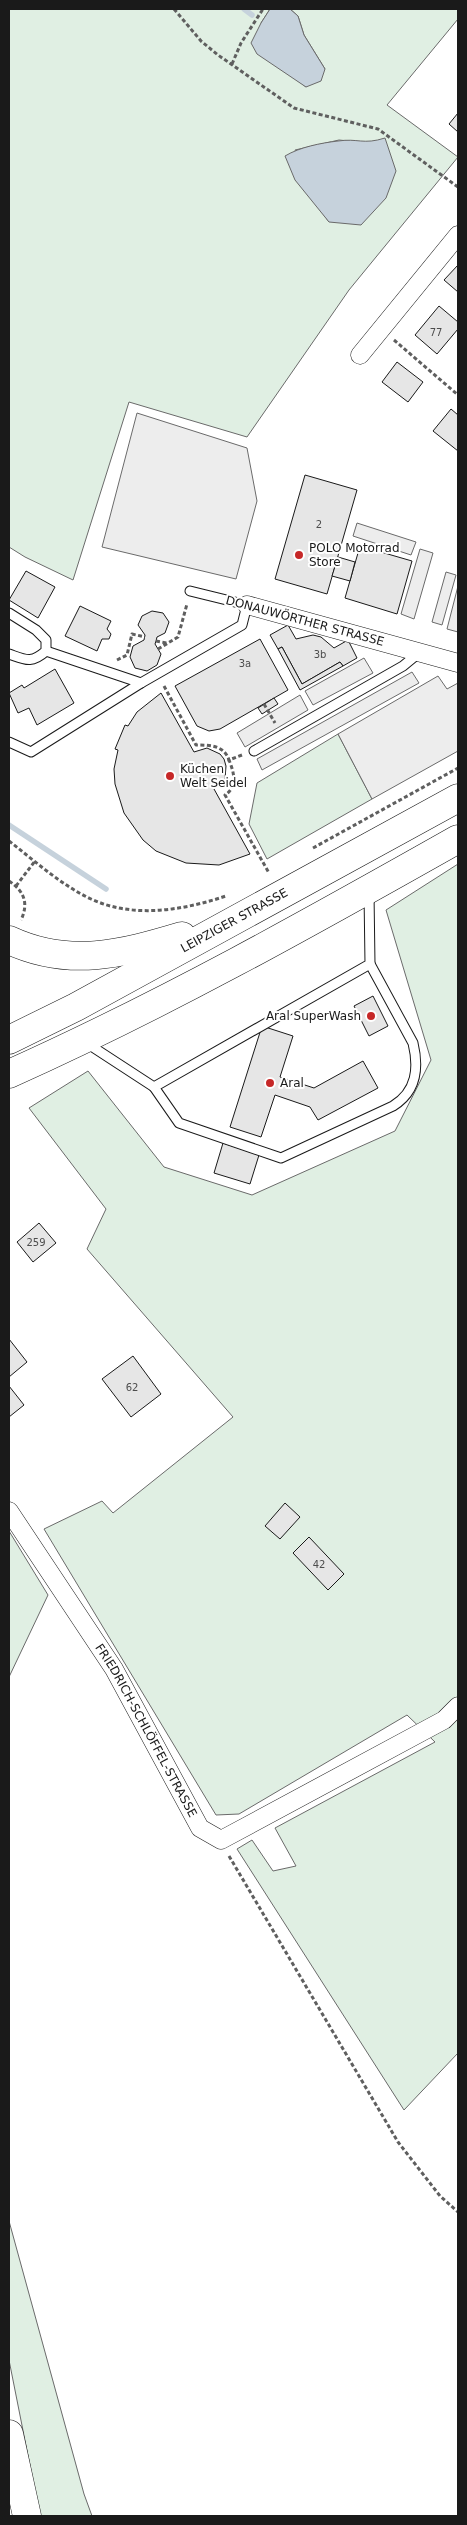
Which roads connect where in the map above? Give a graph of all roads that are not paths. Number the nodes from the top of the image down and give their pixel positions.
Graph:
1 (458, 235) edge
2 (360, 355) dead end
3 (190, 591) road end
4 (247, 605) junction
5 (9, 612) edge
6 (46, 651) junction
7 (420, 652) junction
8 (9, 654) edge
9 (458, 663) edge
10 (141, 683) junction
11 (9, 742) edge
12 (254, 751) road end
13 (458, 798) edge
14 (458, 839) edge
15 (369, 889) junction
16 (232, 922) junction
17 (15, 931) edge
18 (370, 964) junction
19 (9, 1040) edge
20 (83, 1041) junction
21 (9, 1074) edge
22 (154, 1087) junction
23 (9, 1511) edge
24 (458, 1706) edge
25 (9, 2434) edge
26 (27, 2516) edge

1 - 2 street
3 - 4 lane, DONAUWÖRTHER STRASSE
4 - 7 street, DONAUWÖRTHER STRASSE
4 - 10 lane
5 - 6 lane
6 - 8 lane
6 - 10 lane
7 - 9 street, DONAUWÖRTHER STRASSE
7 - 12 lane
10 - 11 lane
13 - 16 highway, LEIPZIGER STRASSE
14 - 15 highway
15 - 18 lane
15 - 20 highway
16 - 17 highway
16 - 19 highway, LEIPZIGER STRASSE
18 - 22 lane
18 - 22 lane
20 - 21 highway
20 - 22 lane
23 - 24 street, FRIEDRICH-SCHLÖFFEL-STRASSE
25 - 26 highway

